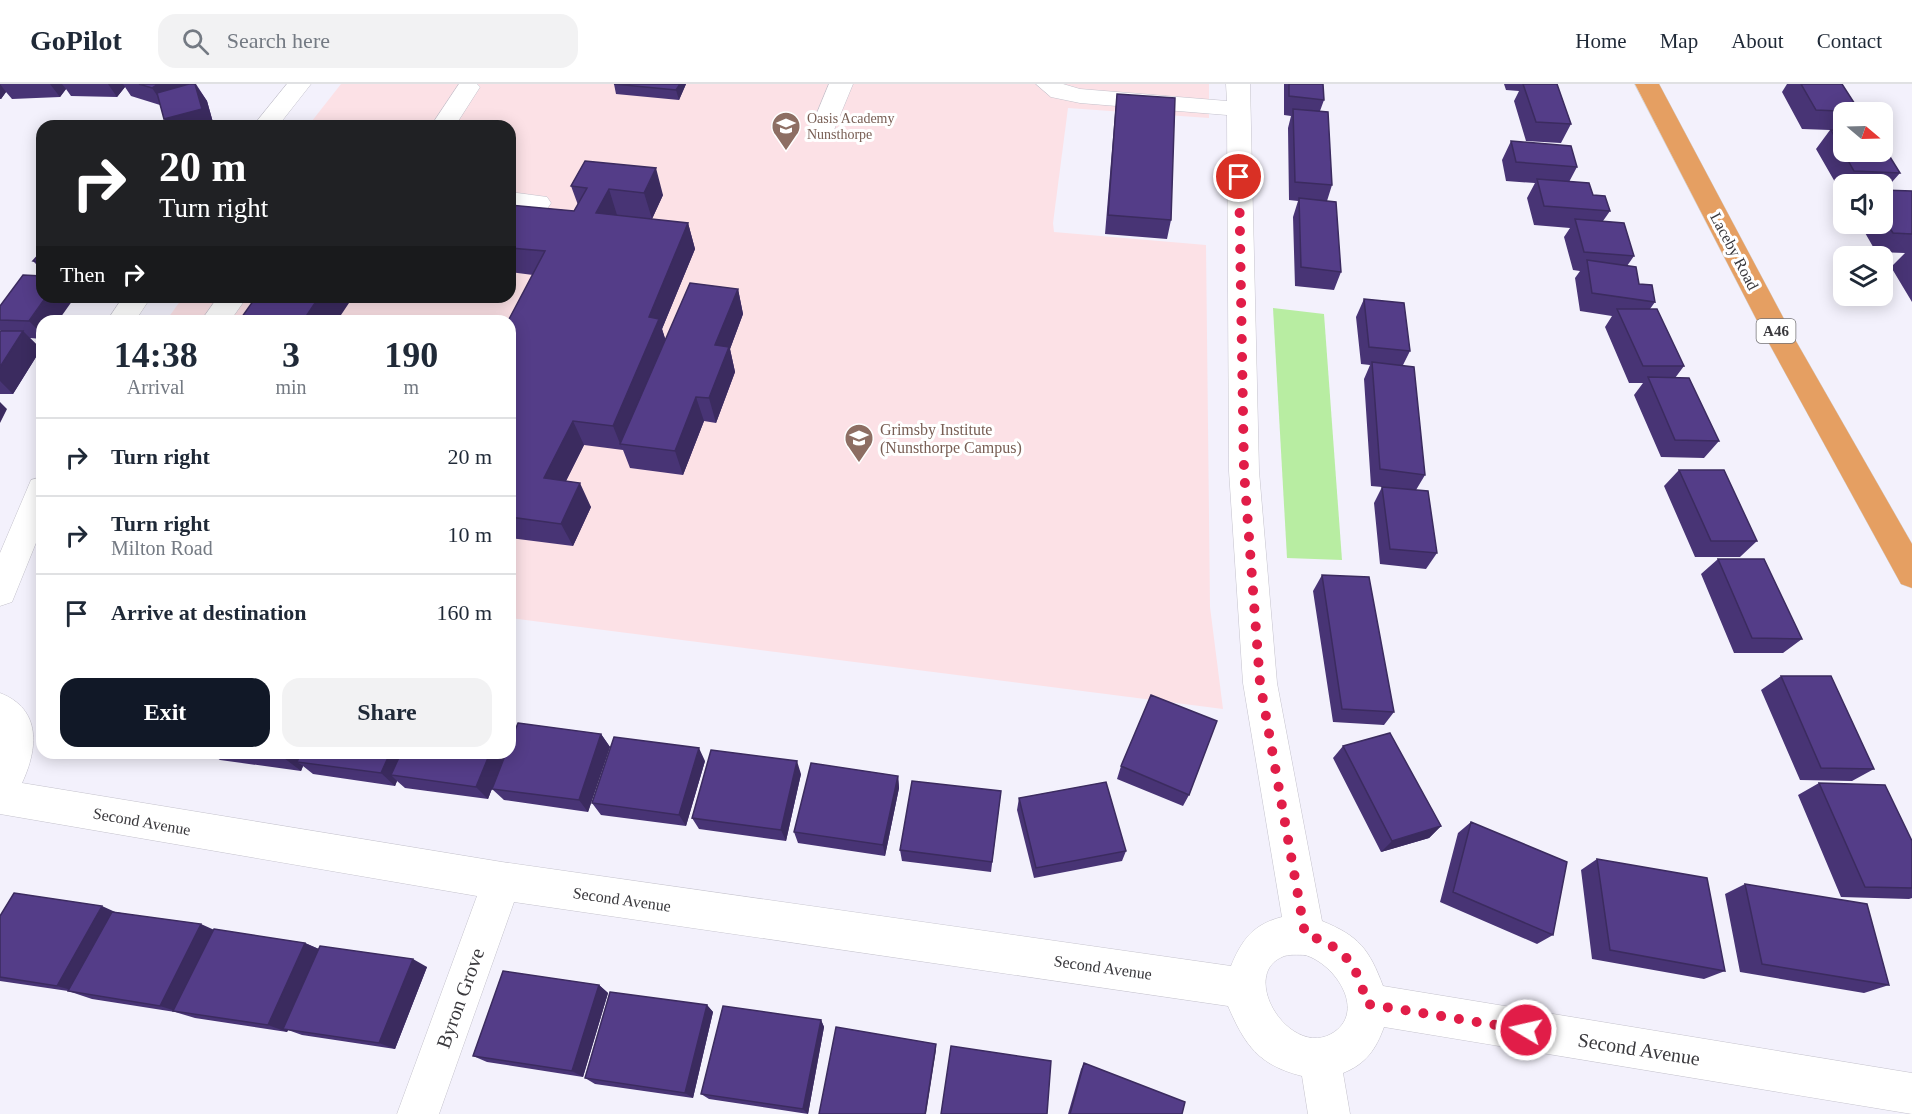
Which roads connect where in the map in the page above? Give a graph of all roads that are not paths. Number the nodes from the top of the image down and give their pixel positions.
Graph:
1 (299, 84) edge
2 (841, 84) edge
3 (1048, 84) edge
4 (1647, 84) edge
5 (468, 87) dead end
6 (1238, 96) edge
7 (270, 120) edge
8 (447, 120) edge
9 (822, 130) dead end
10 (516, 201) edge
11 (538, 203) dead end
12 (35, 524) edge
13 (7, 557) edge
14 (1912, 574) edge
15 (0, 592) edge
16 (0, 710) edge
17 (0, 789) edge
18 (0, 797) edge
19 (502, 881) junction
20 (1305, 934) junction
21 (1245, 988) junction
22 (1367, 1004) junction
23 (1320, 1059) junction
24 (1912, 1094) edge
25 (418, 1114) edge
26 (1329, 1114) edge

1 - 7 street
2 - 9 street
3 - 6 street
4 - 14 highway, Laceby Road / A46
5 - 8 street
6 - 20 street
10 - 11 street
12 - 13 street
13 - 15 street
16 - 17 street
18 - 19 street, Second Avenue
19 - 21 street, Second Avenue
19 - 25 street, Byron Grove
20 - 21 street
20 - 22 street
21 - 23 street
22 - 23 street
22 - 24 street, Second Avenue
23 - 26 street

